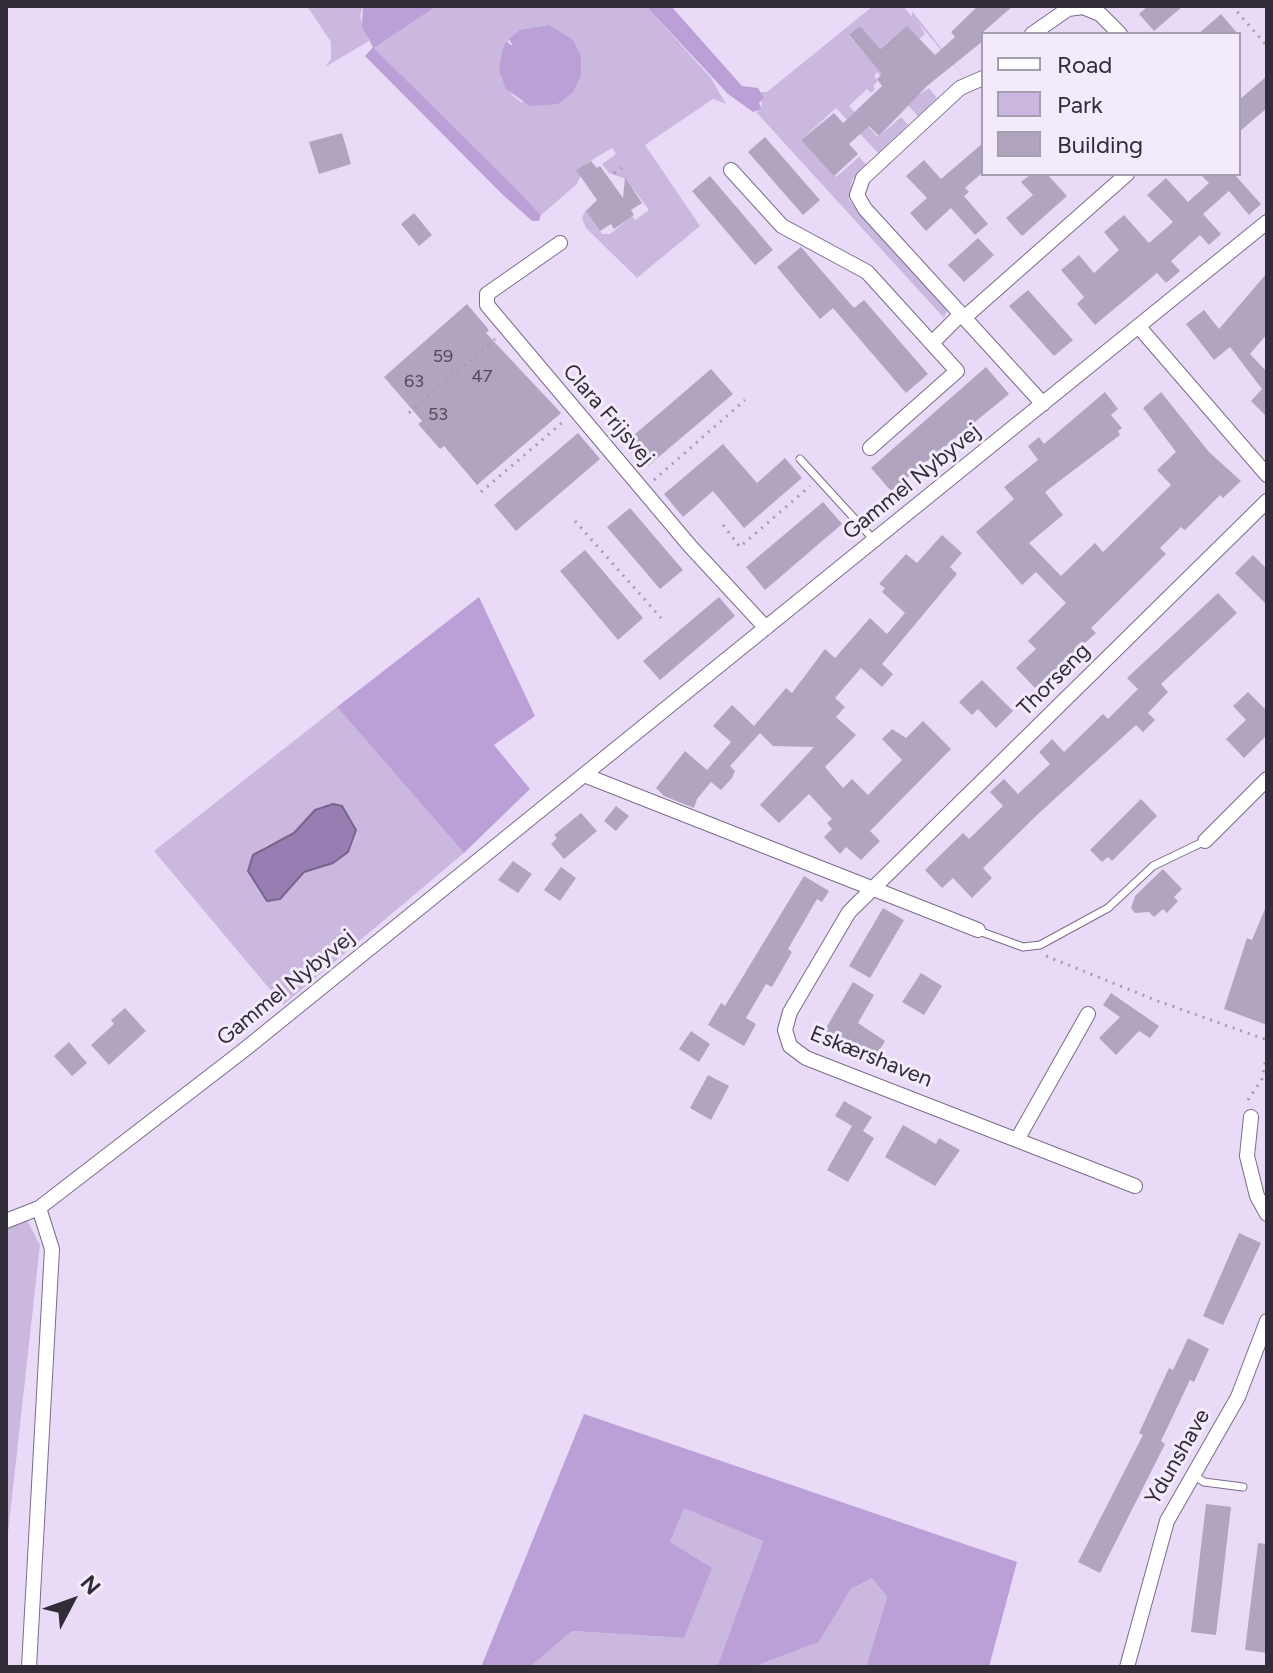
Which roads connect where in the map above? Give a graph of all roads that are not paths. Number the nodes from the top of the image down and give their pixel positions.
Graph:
1 (1083, 6) edge
2 (1035, 32) edge
3 (1118, 32) edge
4 (981, 79) edge
5 (731, 170) dead end
6 (1125, 176) edge
7 (1267, 222) edge
8 (560, 243) dead end
9 (963, 315) junction
10 (1139, 327) junction
11 (932, 343) junction
12 (1043, 404) junction
13 (870, 448) dead end
14 (800, 459) dead end
15 (1267, 475) edge
16 (1267, 501) edge
17 (874, 541) junction
18 (766, 628) junction
19 (584, 775) junction
20 (1267, 779) edge
21 (1205, 841) joint
22 (873, 890) junction
23 (978, 930) joint
24 (1088, 1014) dead end
25 (1251, 1117) road end
26 (1018, 1138) junction
27 (1135, 1186) dead end
28 (39, 1208) junction
29 (1267, 1214) edge
30 (6, 1221) edge
31 (1267, 1321) edge
32 (1191, 1473) junction
33 (1243, 1487) dead end
34 (29, 1667) edge
35 (1129, 1667) edge

1 - 2 street
1 - 3 street
4 - 9 street
5 - 11 street
6 - 9 street
7 - 10 street, Gammel Nybyvej
8 - 18 street, Clara Frijsvej
9 - 11 street
9 - 12 street
10 - 12 street, Gammel Nybyvej
10 - 15 street
11 - 13 street
12 - 17 street, Gammel Nybyvej
14 - 17 lane
16 - 22 street, Thorseng
17 - 18 street, Gammel Nybyvej
18 - 19 street, Gammel Nybyvej
19 - 22 street
19 - 28 street, Gammel Nybyvej
20 - 21 street
21 - 23 lane
22 - 23 street
22 - 26 street, Eskærshaven
24 - 26 street
25 - 29 street
26 - 27 street, Eskærshaven
28 - 30 street, Gammel Nybyvej
28 - 34 street
31 - 32 street, Ydunshave
32 - 33 lane
32 - 35 street, Ydunshave

